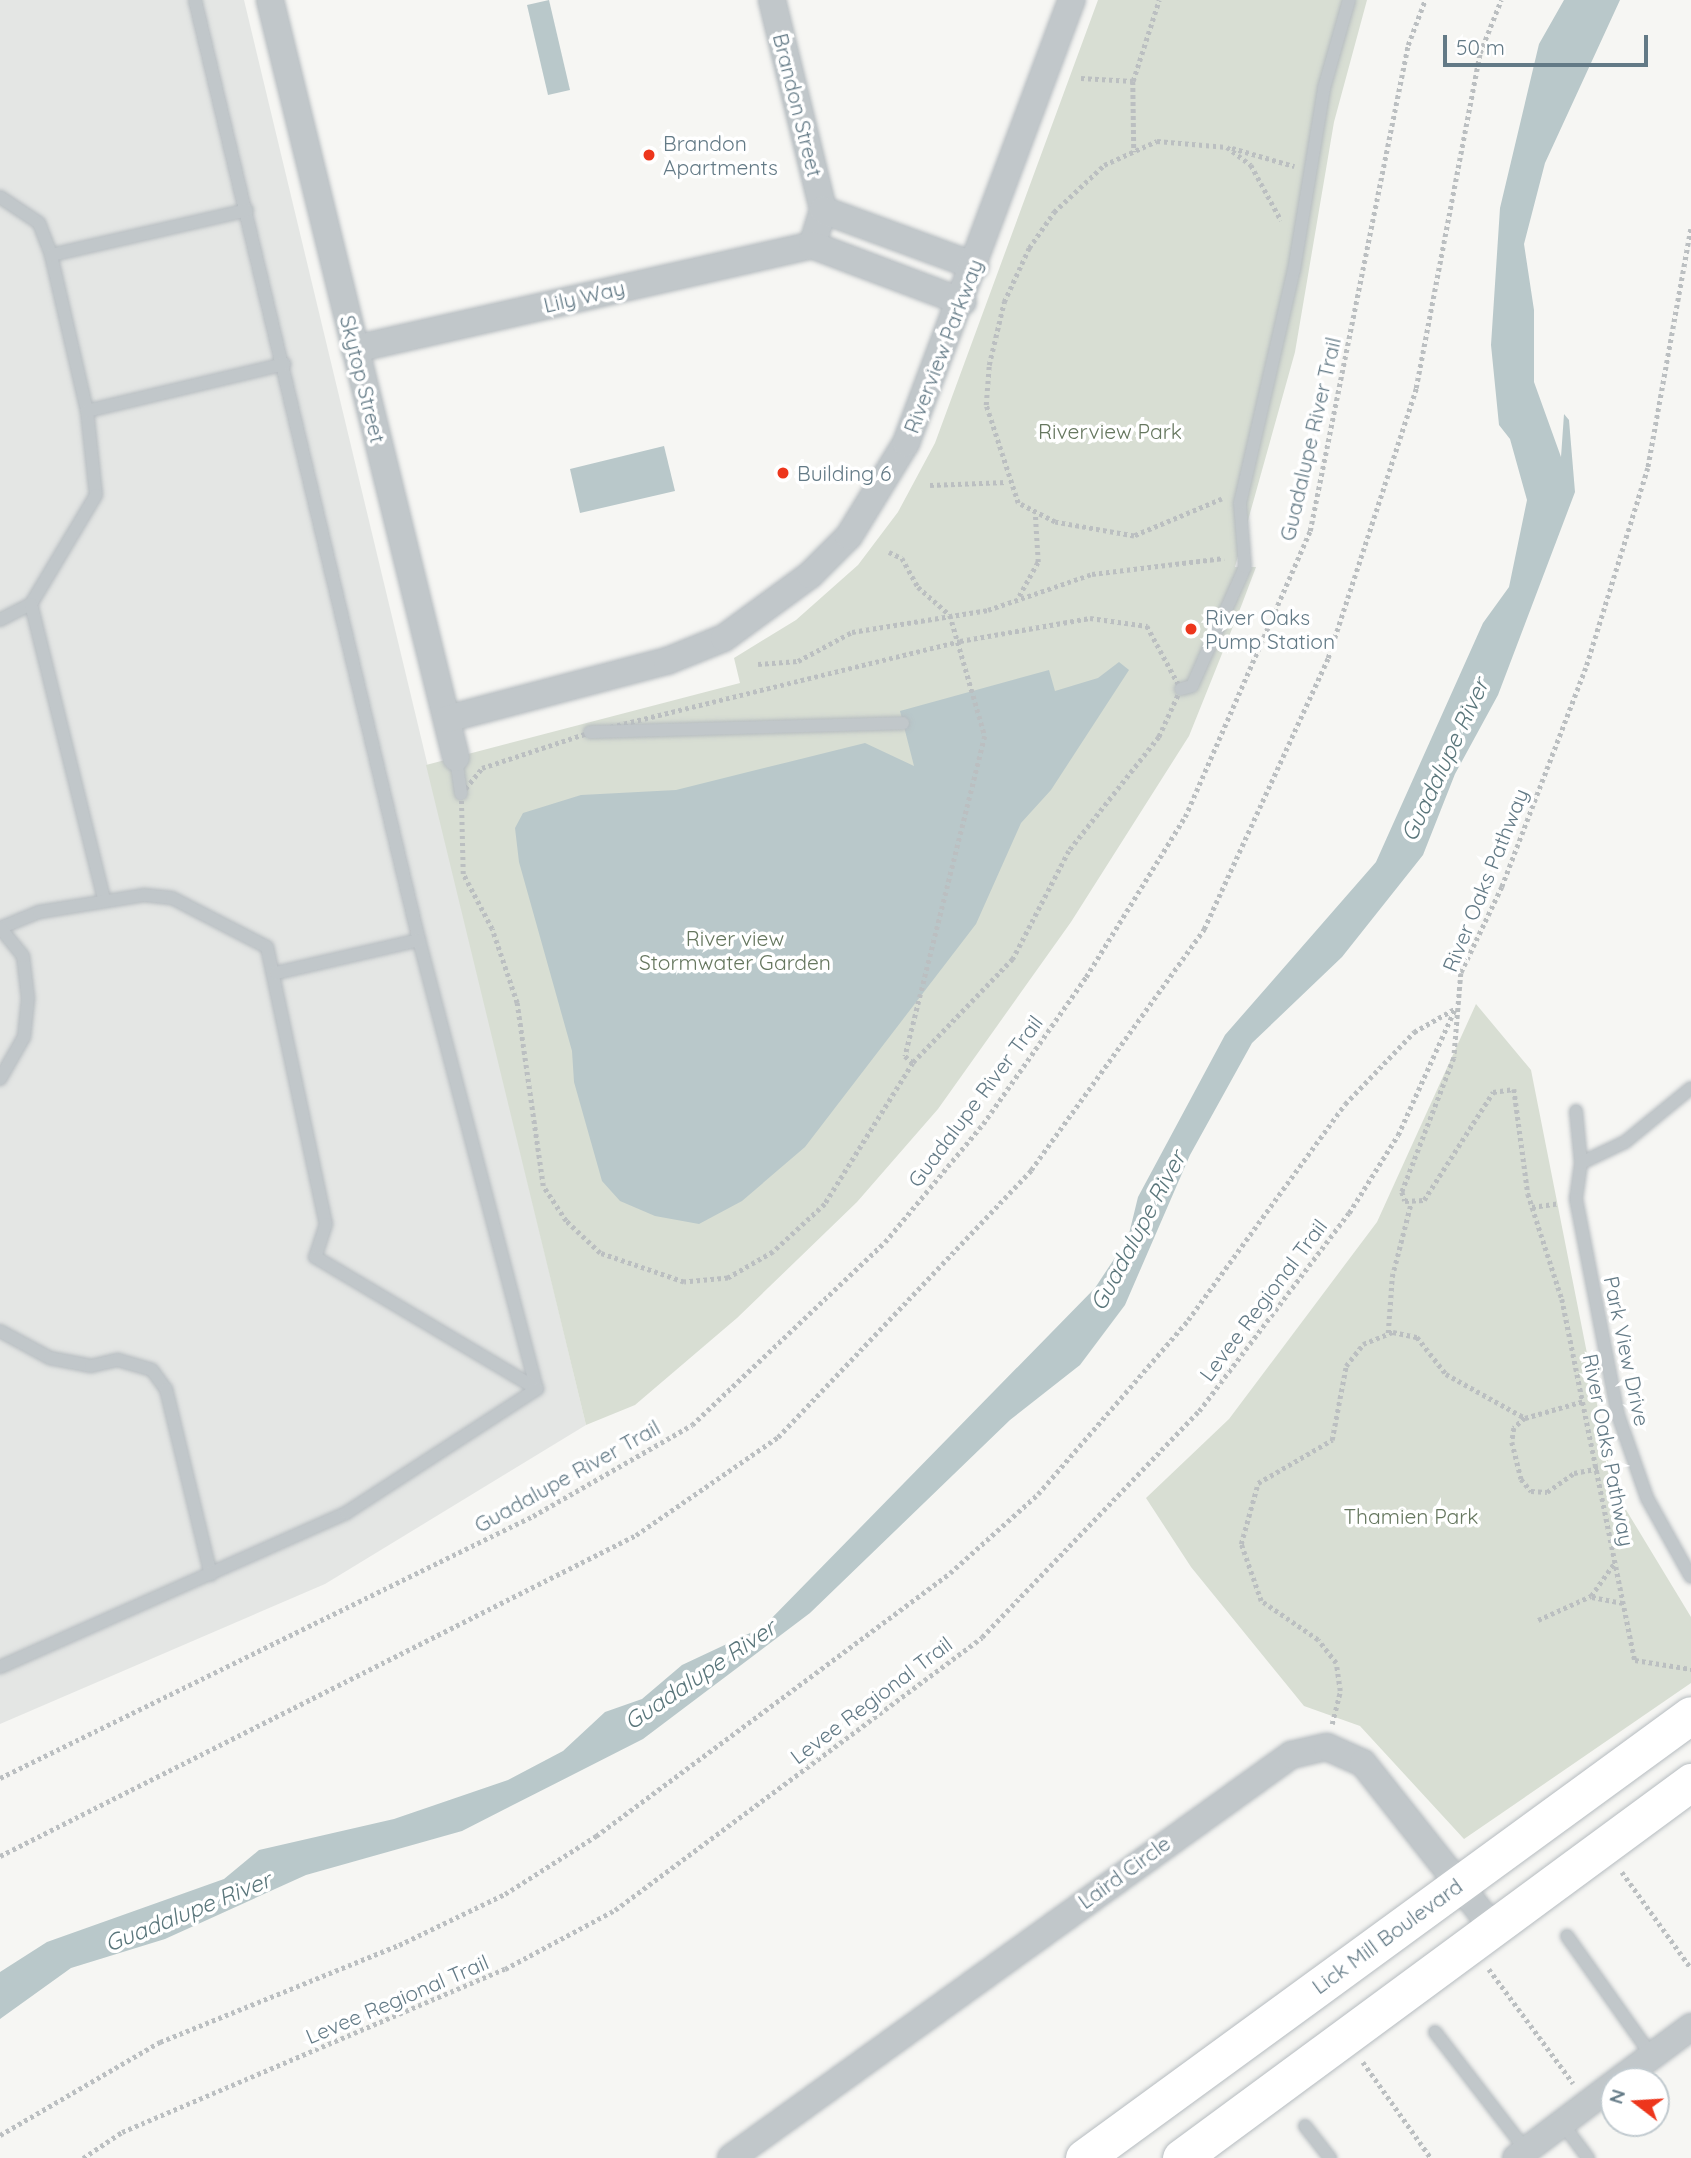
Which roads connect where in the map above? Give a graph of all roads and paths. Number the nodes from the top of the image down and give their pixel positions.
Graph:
1 (195, 0) edge
2 (270, 0) edge
3 (772, 0) edge
4 (1072, 0) edge
5 (1159, 0) edge
6 (1349, 0) edge
7 (1425, 0) edge
8 (1502, 0) edge
9 (1081, 78) dead end
10 (1133, 81) junction
11 (1227, 147) junction
12 (1133, 152) junction
13 (1311, 172) junction
14 (0, 197) edge
15 (247, 210) junction
16 (823, 211) junction
17 (1691, 229) edge
18 (813, 245) junction
19 (51, 255) junction
20 (1297, 255) junction
21 (975, 266) junction
22 (963, 302) junction
23 (355, 349) junction
24 (285, 364) junction
25 (87, 411) junction
26 (1007, 482) junction
27 (930, 485) dead end
28 (1240, 503) junction
29 (1035, 513) junction
30 (1245, 549) junction
31 (889, 552) dead end
32 (1019, 596) junction
33 (30, 604) junction
34 (950, 615) junction
35 (0, 620) edge
36 (960, 641) junction
37 (758, 664) dead end
38 (1181, 690) junction
39 (447, 719) junction
40 (903, 723) dead end
41 (590, 732) junction
42 (456, 758) joint
43 (461, 794) junction
44 (104, 899) junction
45 (0, 928) edge
46 (419, 940) junction
47 (276, 974) junction
48 (1456, 1008) junction
49 (6, 1058) edge
50 (913, 1063) junction
51 (0, 1079) edge
52 (1691, 1088) edge
53 (1576, 1111) dead end
54 (1581, 1163) junction
55 (1576, 1199) junction
56 (1411, 1203) junction
57 (1532, 1207) junction
58 (0, 1331) edge
59 (1388, 1333) junction
60 (537, 1389) junction
61 (1584, 1401) junction
62 (1525, 1418) junction
63 (1599, 1468) junction
64 (1615, 1562) junction
65 (211, 1576) junction
66 (1691, 1577) edge
67 (1591, 1597) junction
68 (1623, 1603) junction
69 (1538, 1620) dead end
70 (0, 1667) edge
71 (1691, 1669) edge
72 (1691, 1715) edge
73 (1327, 1748) junction
74 (0, 1777) edge
75 (1691, 1782) edge
76 (1602, 1844) junction
77 (0, 1856) edge
78 (1458, 1885) junction
79 (1480, 1934) junction
80 (1567, 1936) dead end
81 (1691, 1968) edge
82 (1690, 2030) edge
83 (1435, 2032) dead end
84 (1343, 2035) junction
85 (1652, 2056) junction
86 (1637, 2067) edge
87 (1600, 2094) edge
88 (1588, 2103) junction
89 (1562, 2123) junction
90 (1305, 2126) dead end
91 (0, 2135) edge
92 (1521, 2154) edge
93 (83, 2158) edge
94 (731, 2158) edge
95 (1084, 2158) edge
96 (1181, 2158) edge
97 (1330, 2158) edge
98 (1431, 2158) edge
99 (1588, 2158) edge

1 - 15 lane
2 - 23 street, Skytop Street
3 - 16 street, Brandon Street
4 - 21 street, Riverview Parkway
5 - 10 path
6 - 13 lane
7 - 74 path, Guadalupe River Trail
8 - 77 path
9 - 10 path
10 - 12 path
11 - 12 path
11 - 13 path
11 - 20 path
12 - 26 path
13 - 20 lane
14 - 19 lane
15 - 19 lane
15 - 24 lane
16 - 18 street, Brandon Street
16 - 21 street
17 - 48 path, River Oaks Pathway
18 - 22 street
18 - 23 street, Lily Way
19 - 25 lane
20 - 28 lane
21 - 22 street, Riverview Parkway
22 - 39 street, Riverview Parkway
23 - 39 street, Skytop Street
24 - 25 lane
24 - 46 lane
25 - 33 lane
26 - 27 path
26 - 29 path
28 - 29 path
28 - 30 lane
29 - 32 path
30 - 32 path
30 - 38 lane
31 - 34 path
32 - 34 path
33 - 35 lane
33 - 44 lane
34 - 36 path
34 - 37 path
36 - 38 path
36 - 41 path
36 - 50 path
38 - 50 path
39 - 42 street, Skytop Street
40 - 41 lane
41 - 43 path
42 - 43 lane
43 - 50 path
44 - 45 lane
44 - 47 lane
45 - 49 lane
46 - 47 lane
46 - 60 lane
47 - 60 lane
48 - 56 path, River Oaks Pathway
48 - 91 path
48 - 93 path, Levee Regional Trail
49 - 51 lane
52 - 54 lane
53 - 54 lane, Park View Drive
54 - 55 lane, Park View Drive
55 - 57 path
55 - 66 lane, Park View Drive
56 - 57 path, River Oaks Pathway
56 - 59 path
57 - 61 path, River Oaks Pathway
58 - 65 lane
59 - 62 path
59 - 73 path
60 - 65 lane
61 - 62 path
61 - 63 path, River Oaks Pathway
62 - 63 path
63 - 64 path, River Oaks Pathway
64 - 67 path
64 - 68 path, River Oaks Pathway
65 - 70 lane
67 - 68 path
67 - 69 path
68 - 71 path, River Oaks Pathway
72 - 78 main road, Lick Mill Boulevard
73 - 78 street
73 - 94 street, Laird Circle
75 - 76 main road
76 - 79 main road
76 - 81 path
78 - 79 street
78 - 95 main road, Lick Mill Boulevard
79 - 84 main road
79 - 88 path
80 - 85 lane
82 - 85 street
83 - 92 lane
84 - 96 main road
84 - 98 path
85 - 86 street
87 - 88 street
88 - 89 street
89 - 92 street
89 - 99 lane
90 - 97 lane

